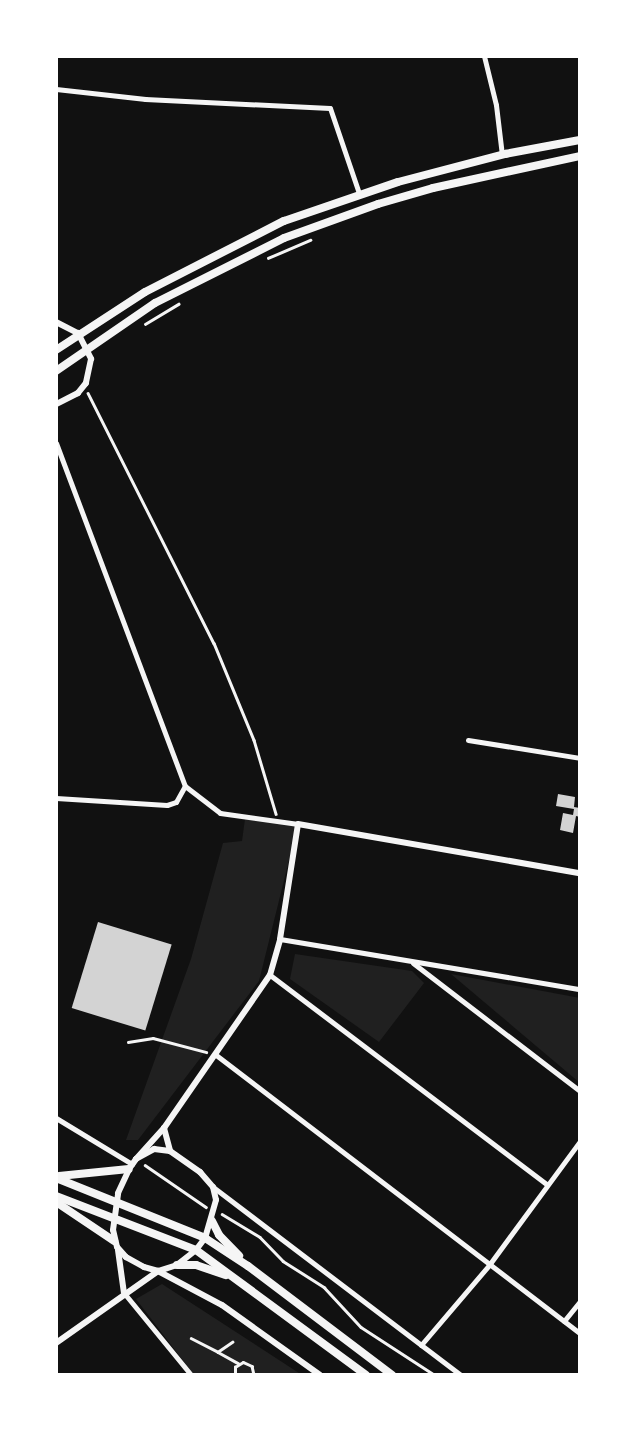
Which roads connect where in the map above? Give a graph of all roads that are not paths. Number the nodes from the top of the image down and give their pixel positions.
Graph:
1 (484, 56) edge
2 (56, 89) edge
3 (580, 140) edge
4 (502, 155) junction
5 (580, 156) edge
6 (359, 194) junction
7 (56, 322) edge
8 (78, 333) junction
9 (88, 348) junction
10 (56, 350) edge
11 (56, 371) edge
12 (56, 404) edge
13 (56, 443) edge
14 (468, 740) dead end
15 (580, 758) edge
16 (185, 786) junction
17 (56, 798) edge
18 (298, 824) junction
19 (580, 873) edge
20 (280, 939) junction
21 (411, 961) junction
22 (270, 975) junction
23 (580, 989) edge
24 (215, 1055) junction
25 (580, 1091) edge
26 (56, 1118) edge
27 (164, 1128) junction
28 (580, 1141) edge
29 (170, 1150) junction
30 (132, 1164) junction
31 (56, 1177) edge
32 (546, 1184) junction
33 (214, 1187) junction
34 (56, 1196) edge
35 (116, 1200) junction
36 (56, 1202) edge
37 (213, 1216) junction
38 (113, 1219) junction
39 (205, 1238) junction
40 (116, 1244) junction
41 (196, 1250) junction
42 (177, 1265) junction
43 (489, 1265) junction
44 (248, 1266) junction
45 (158, 1271) junction
46 (245, 1283) junction
47 (124, 1293) junction
48 (580, 1301) edge
49 (564, 1321) junction
50 (580, 1333) edge
51 (56, 1343) edge
52 (421, 1345) junction
53 (191, 1375) edge
54 (318, 1375) edge
55 (366, 1375) edge
56 (392, 1375) edge
57 (461, 1375) edge

1 - 4 street
2 - 6 street
3 - 4 main road
4 - 6 main road
5 - 9 main road
6 - 8 main road
7 - 8 street
8 - 9 street
8 - 10 main road
9 - 11 main road
9 - 12 street
13 - 16 street
14 - 15 street
16 - 17 street
16 - 18 street
18 - 19 street
18 - 20 street
20 - 21 street
20 - 22 street
21 - 23 street
21 - 25 street
22 - 24 street
22 - 32 street
24 - 27 street
24 - 43 street
26 - 30 street
27 - 29 street
27 - 30 street
28 - 32 street
29 - 30 street
29 - 33 street
30 - 31 main road
30 - 35 street
31 - 35 main road
32 - 43 street
33 - 37 street
33 - 52 street
34 - 38 main road
35 - 38 street
35 - 39 main road
36 - 40 main road
37 - 39 street
37 - 44 main road
38 - 40 street
38 - 41 main road
39 - 41 street
39 - 44 main road
40 - 45 street
40 - 47 street
41 - 42 street
41 - 46 main road
42 - 45 street
42 - 46 main road
43 - 49 street
43 - 52 street
44 - 56 main road
45 - 47 street
45 - 54 street
46 - 55 main road
47 - 51 street
47 - 53 street
48 - 49 street
49 - 50 street
52 - 57 street

